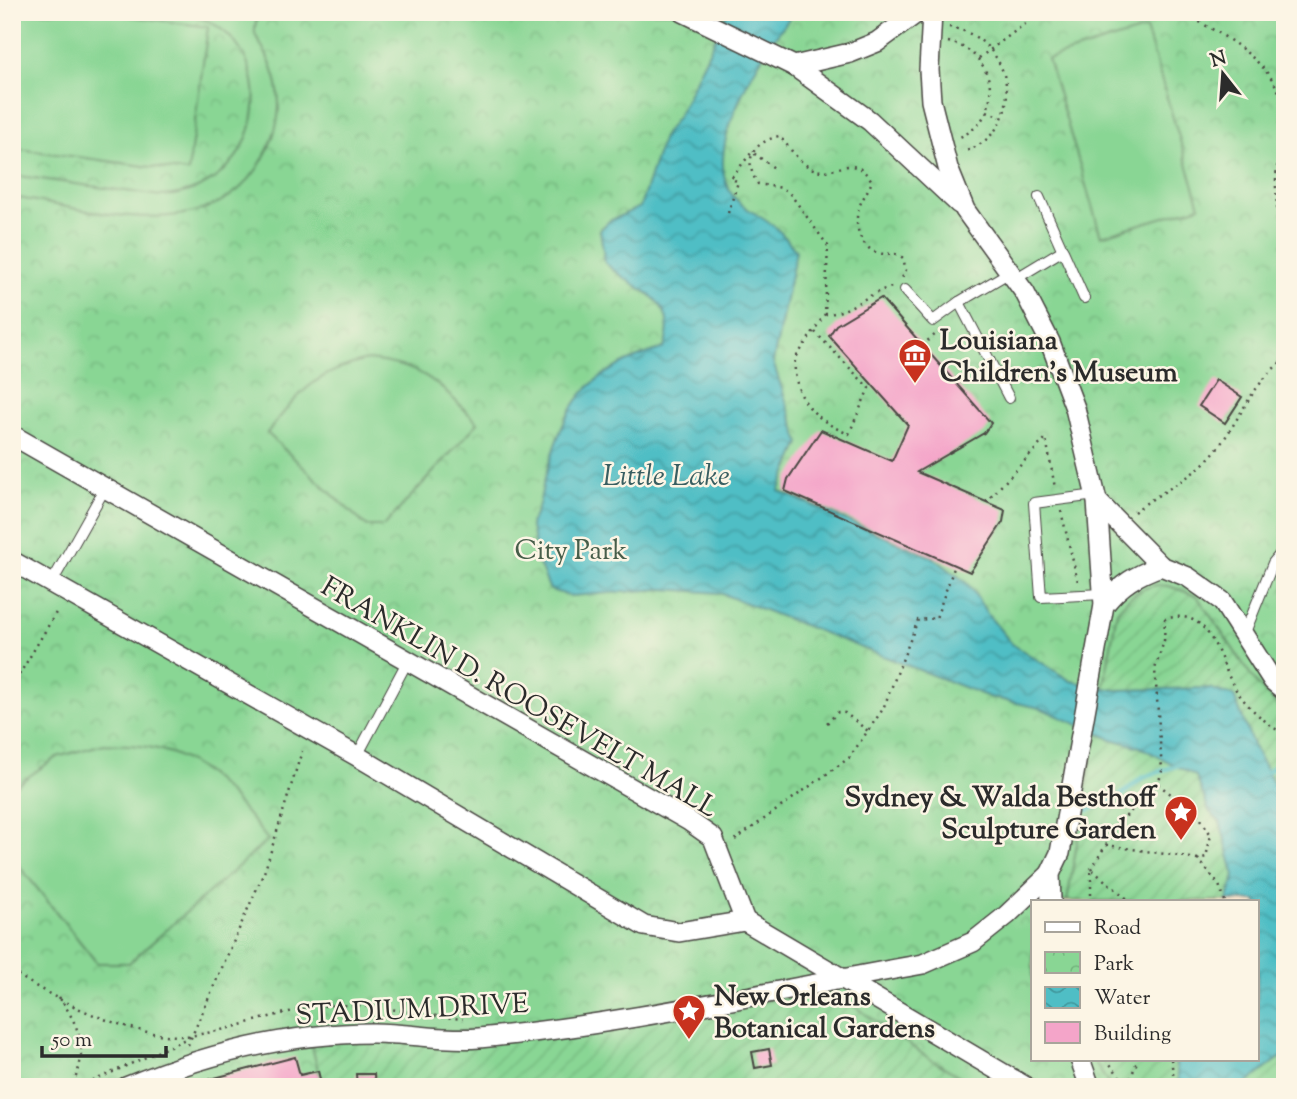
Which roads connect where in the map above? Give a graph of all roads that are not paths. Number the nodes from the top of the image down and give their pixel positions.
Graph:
1 (685, 13) edge
2 (928, 22) edge
3 (785, 62) junction
4 (1039, 197) dead end
5 (965, 210) junction
6 (1063, 250) junction
7 (1013, 275) junction
8 (905, 290) dead end
9 (1084, 299) dead end
10 (959, 302) junction
11 (1009, 398) dead end
12 (12, 435) edge
13 (105, 488) junction
14 (1097, 498) junction
15 (1285, 548) edge
16 (12, 561) edge
17 (1161, 566) junction
18 (51, 584) junction
19 (1103, 599) junction
20 (1244, 635) junction
21 (407, 662) junction
22 (1285, 691) edge
23 (357, 756) junction
24 (1050, 874) junction
25 (1051, 900) edge
26 (745, 921) junction
27 (843, 978) junction
28 (1080, 1060) edge
29 (125, 1087) edge
30 (1026, 1087) edge
31 (1090, 1087) edge

1 - 3 street
2 - 3 street
2 - 5 street
3 - 5 street
4 - 6 lane
5 - 7 street
6 - 7 lane
6 - 9 lane
7 - 10 lane
7 - 14 street
8 - 10 lane
10 - 11 lane
12 - 13 street, FRANKLIN D. ROOSEVELT MALL
13 - 18 lane
13 - 21 street, FRANKLIN D. ROOSEVELT MALL
14 - 17 street
14 - 19 street
14 - 19 lane
15 - 20 lane
16 - 18 street
17 - 19 street
17 - 20 street
18 - 23 street
19 - 24 street
20 - 22 street
21 - 23 lane
21 - 26 street, FRANKLIN D. ROOSEVELT MALL
23 - 26 street
24 - 25 street
24 - 27 street, STADIUM DRIVE
26 - 27 street
27 - 29 street, STADIUM DRIVE
27 - 30 street
28 - 31 street

